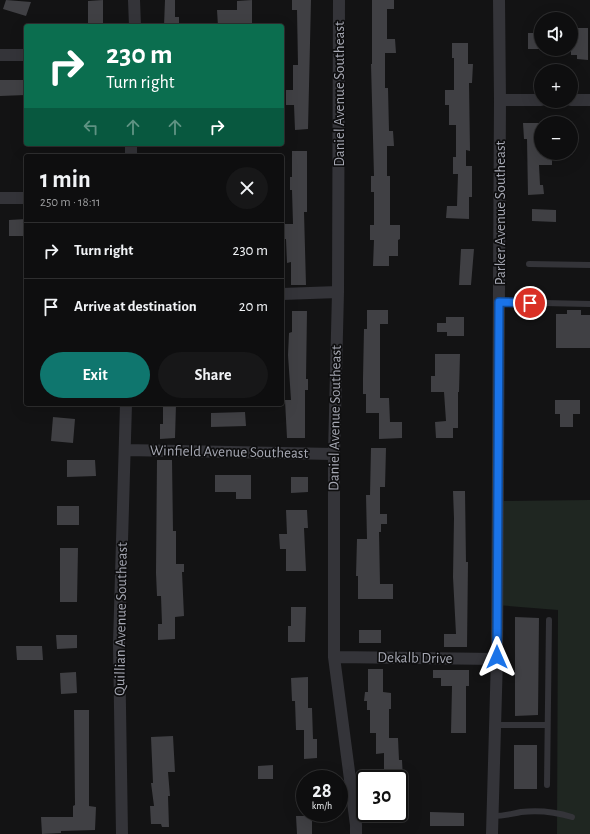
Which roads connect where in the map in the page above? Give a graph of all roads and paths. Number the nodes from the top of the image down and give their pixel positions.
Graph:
1 (134, 0) edge
2 (339, 0) edge
3 (499, 0) edge
4 (135, 24) edge
5 (0, 55) edge
6 (24, 55) edge
7 (500, 100) junction
8 (534, 100) edge
9 (578, 100) edge
10 (590, 100) edge
11 (0, 198) edge
12 (24, 198) edge
13 (529, 264) dead end
14 (590, 265) edge
15 (338, 292) junction
16 (284, 294) edge
17 (499, 302) junction
18 (590, 304) edge
19 (126, 406) edge
20 (125, 450) junction
21 (334, 454) junction
22 (549, 620) dead end
23 (334, 658) junction
24 (496, 659) junction
25 (495, 725) junction
26 (547, 725) junction
27 (547, 785) dead end
28 (493, 816) junction
29 (572, 817) dead end
30 (122, 834) edge
31 (356, 834) edge
32 (492, 834) edge

1 - 4 street
2 - 15 street, Daniel Avenue Southeast
3 - 7 street, Parker Avenue Southeast
5 - 6 street
7 - 8 street
7 - 17 street, Parker Avenue Southeast
9 - 10 street
11 - 12 street
13 - 14 lane
15 - 16 street
15 - 21 street, Daniel Avenue Southeast
17 - 18 lane
17 - 24 street, Parker Avenue Southeast
19 - 20 street, Quillian Avenue Southeast
20 - 21 street, Winfield Avenue Southeast
20 - 30 street, Quillian Avenue Southeast
21 - 23 street, Daniel Avenue Southeast
22 - 26 lane
23 - 24 street, Dekalb Drive
23 - 31 street, Daniel Avenue Southeast
24 - 25 street, Parker Avenue Southeast
25 - 26 lane
25 - 28 street, Parker Avenue Southeast
26 - 27 lane
28 - 29 lane
28 - 32 street, Parker Avenue Southeast

